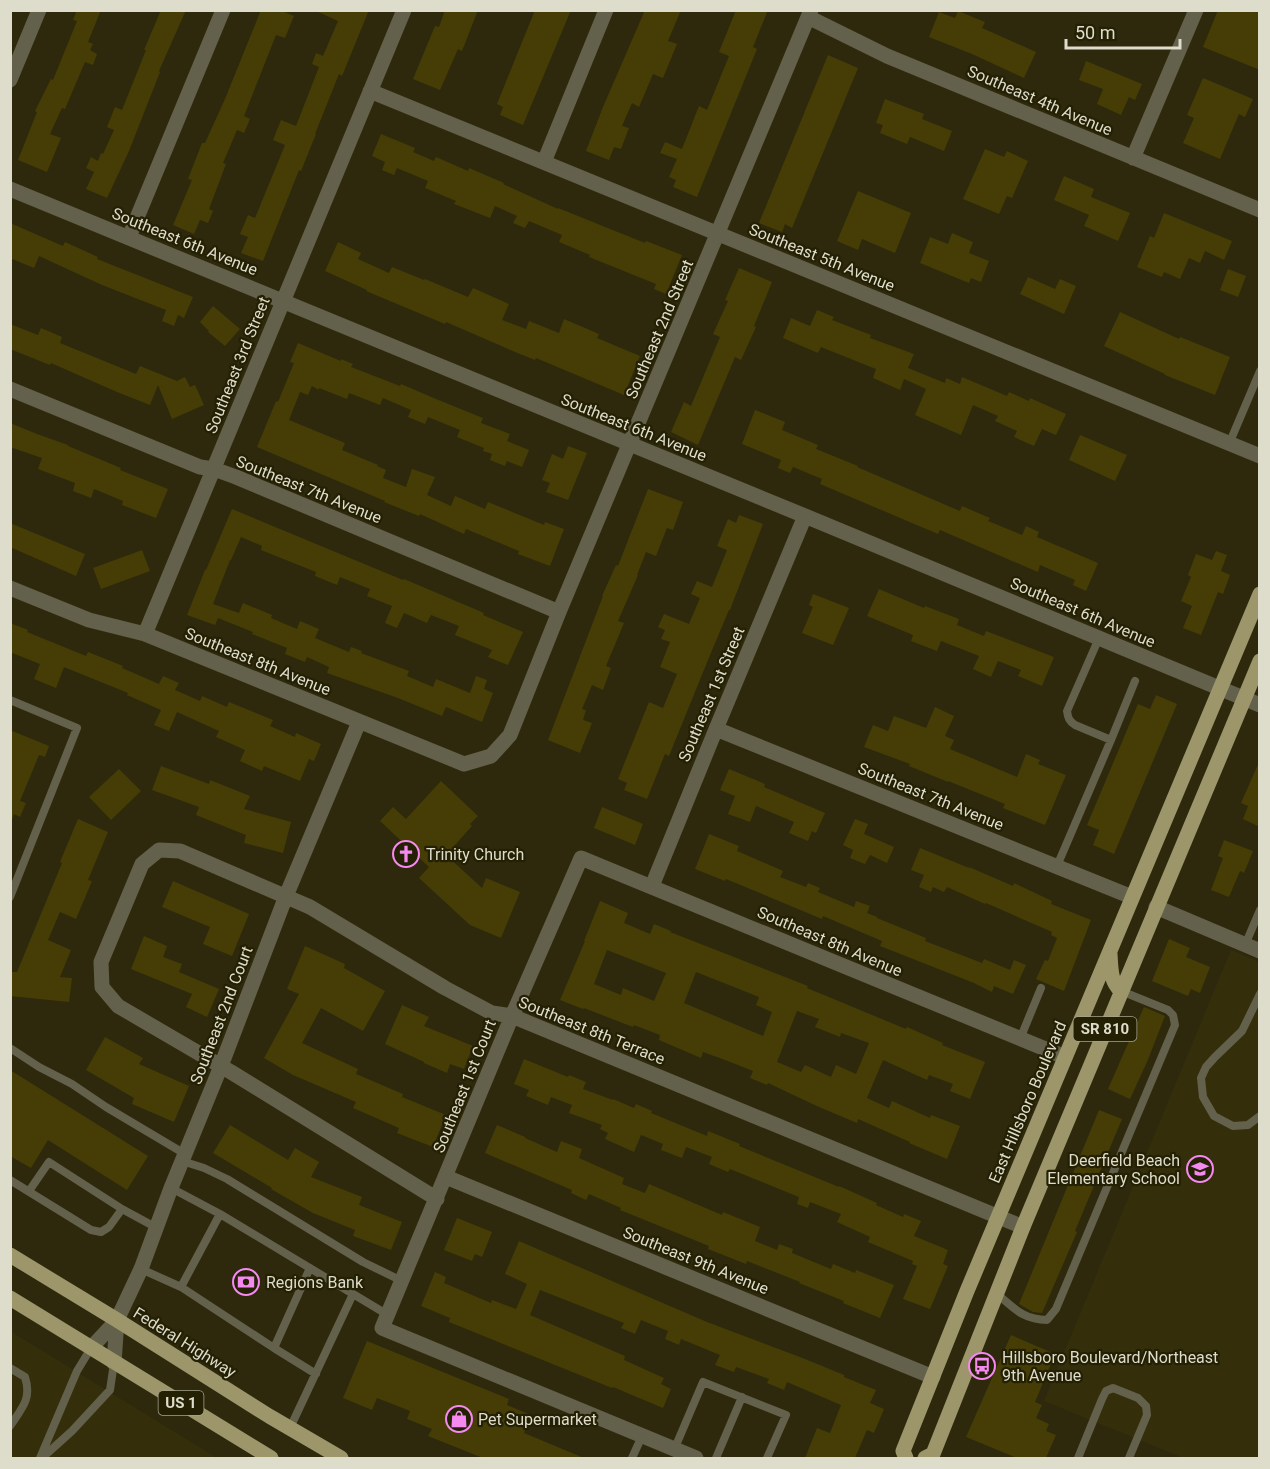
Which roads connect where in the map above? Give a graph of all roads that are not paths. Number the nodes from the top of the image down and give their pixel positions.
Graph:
1 (39, 10) edge
2 (222, 10) edge
3 (404, 10) edge
4 (606, 10) edge
5 (1196, 10) edge
6 (810, 14) edge
7 (10, 80) edge
8 (370, 91) junction
9 (1133, 158) junction
10 (544, 162) junction
11 (10, 189) edge
12 (1260, 210) edge
13 (718, 234) junction
14 (129, 237) junction
15 (283, 300) junction
16 (1260, 371) edge
17 (10, 389) edge
18 (1229, 444) junction
19 (630, 445) junction
20 (1260, 456) edge
21 (214, 470) junction
22 (805, 516) junction
23 (10, 588) edge
24 (1260, 594) edge
25 (559, 612) junction
26 (145, 634) junction
27 (1099, 638) junction
28 (1260, 660) edge
29 (1136, 681) dead end
30 (1220, 688) junction
31 (1244, 698) junction
32 (10, 700) edge
33 (1260, 705) edge
34 (358, 722) junction
35 (716, 729) junction
36 (1111, 740) junction
37 (491, 756) joint
38 (581, 858) joint
39 (1057, 866) junction
40 (652, 886) junction
41 (286, 896) junction
42 (10, 897) edge
43 (1132, 897) junction
44 (1156, 907) junction
45 (1260, 910) edge
46 (1245, 945) junction
47 (1110, 951) junction
48 (1260, 951) edge
49 (1041, 988) dead end
50 (1121, 991) junction
51 (1260, 994) edge
52 (513, 1016) junction
53 (1020, 1039) junction
54 (10, 1048) edge
55 (1065, 1058) junction
56 (221, 1066) junction
57 (1260, 1116) edge
58 (184, 1158) junction
59 (446, 1177) junction
60 (10, 1180) edge
61 (171, 1188) junction
62 (28, 1191) junction
63 (437, 1199) junction
64 (122, 1209) junction
65 (220, 1214) junction
66 (998, 1217) junction
67 (1023, 1227) junction
68 (156, 1228) junction
69 (10, 1255) edge
70 (310, 1268) junction
71 (141, 1269) junction
72 (402, 1281) junction
73 (181, 1287) junction
74 (996, 1293) junction
75 (353, 1294) junction
76 (10, 1298) edge
77 (117, 1320) junction
78 (385, 1322) junction
79 (91, 1348) junction
80 (274, 1348) junction
81 (114, 1363) junction
82 (10, 1368) edge
83 (316, 1374) junction
84 (933, 1377) junction
85 (742, 1397) junction
86 (10, 1426) edge
87 (290, 1428) junction
88 (642, 1436) junction
89 (671, 1452) edge
90 (934, 1457) edge
91 (41, 1458) edge
92 (271, 1458) edge
93 (341, 1458) edge
94 (632, 1458) edge
95 (696, 1458) edge
96 (716, 1458) edge
97 (767, 1458) edge
98 (906, 1458) edge
99 (1078, 1458) edge
100 (1129, 1458) edge

1 - 7 street
2 - 14 street
3 - 8 street, Southeast 3rd Street
4 - 10 street
5 - 9 street
6 - 9 street, Southeast 4th Avenue
6 - 13 street, Southeast 2nd Street
8 - 10 street, Southeast 5th Avenue
8 - 15 street, Southeast 3rd Street
9 - 12 street, Southeast 4th Avenue
10 - 13 street, Southeast 5th Avenue
11 - 14 street, Southeast 6th Avenue
13 - 18 street, Southeast 5th Avenue
13 - 19 street, Southeast 2nd Street
14 - 15 street, Southeast 6th Avenue
15 - 19 street, Southeast 6th Avenue
15 - 21 street, Southeast 3rd Street
16 - 18 lane
17 - 21 street, Southeast 7th Avenue
18 - 20 street, Southeast 5th Avenue
19 - 22 street, Southeast 6th Avenue
19 - 25 street, Southeast 2nd Street
21 - 25 street, Southeast 7th Avenue
21 - 26 street, Southeast 3rd Street
22 - 27 street, Southeast 6th Avenue
22 - 35 street, Southeast 1st Street
23 - 26 street, Southeast 8th Avenue
24 - 30 main road, East Hillsboro Boulevard / SR 810
25 - 37 street, Southeast 2nd Street
26 - 34 street, Southeast 8th Avenue
27 - 30 street, Southeast 6th Avenue
27 - 36 lane
28 - 31 main road, SR 810
29 - 36 lane
30 - 31 street, Southeast 6th Avenue
30 - 43 main road, East Hillsboro Boulevard / SR 810
31 - 33 street, Southeast 6th Avenue
31 - 44 main road, SR 810
32 - 42 lane
34 - 37 street, Southeast 8th Avenue
34 - 41 street, Southeast 2nd Court
35 - 39 street, Southeast 7th Avenue
35 - 40 street, Southeast 1st Street
36 - 39 lane
38 - 40 street, Southeast 8th Avenue
38 - 52 street, Southeast 1st Court
39 - 43 street, Southeast 7th Avenue
40 - 53 street, Southeast 8th Avenue
41 - 52 street, Southeast 8th Terrace
41 - 56 street, Southeast 2nd Court
41 - 56 street, Southeast 8th Terrace
43 - 47 main road, East Hillsboro Boulevard / SR 810
44 - 46 street
44 - 50 main road, SR 810
45 - 46 lane
46 - 48 street
47 - 50 main road
47 - 55 main road, East Hillsboro Boulevard / SR 810
49 - 53 lane
50 - 67 main road, SR 810
50 - 74 lane
51 - 57 lane
52 - 59 street, Southeast 1st Court
52 - 66 street, Southeast 8th Terrace
53 - 55 street, Southeast 8th Avenue
54 - 58 lane
55 - 66 main road, East Hillsboro Boulevard / SR 810
56 - 58 street, Southeast 2nd Court
56 - 63 street
58 - 61 street, Southeast 2nd Court
58 - 72 lane
59 - 63 street, Southeast 1st Court
59 - 84 street, Southeast 9th Avenue
60 - 62 lane
61 - 65 lane
61 - 68 street, Southeast 2nd Court
62 - 64 lane
62 - 64 lane
63 - 72 street, Southeast 1st Court
64 - 68 lane
65 - 70 lane
65 - 73 lane
66 - 67 street, Southeast 8th Terrace
66 - 84 main road, East Hillsboro Boulevard / SR 810
67 - 74 main road, SR 810
68 - 71 street, Southeast 2nd Court
69 - 77 main road, Federal Highway / US 1
70 - 75 lane
70 - 80 lane
71 - 73 lane
71 - 77 street, Southeast 2nd Court
72 - 78 street, Southeast 1st Court
73 - 80 lane
74 - 90 main road, SR 810
75 - 78 lane
75 - 83 lane
76 - 79 main road, US 1
77 - 79 street
77 - 81 street
77 - 87 main road, Federal Highway / US 1
78 - 88 street
79 - 81 main road, US 1
79 - 91 lane
80 - 83 lane
81 - 91 lane
81 - 92 main road, US 1
82 - 86 lane
83 - 87 lane
84 - 98 main road, East Hillsboro Boulevard / SR 810
85 - 89 lane
85 - 96 lane
85 - 97 lane
87 - 93 main road, Federal Highway / US 1
88 - 89 street
88 - 94 lane
89 - 95 street
99 - 100 lane

